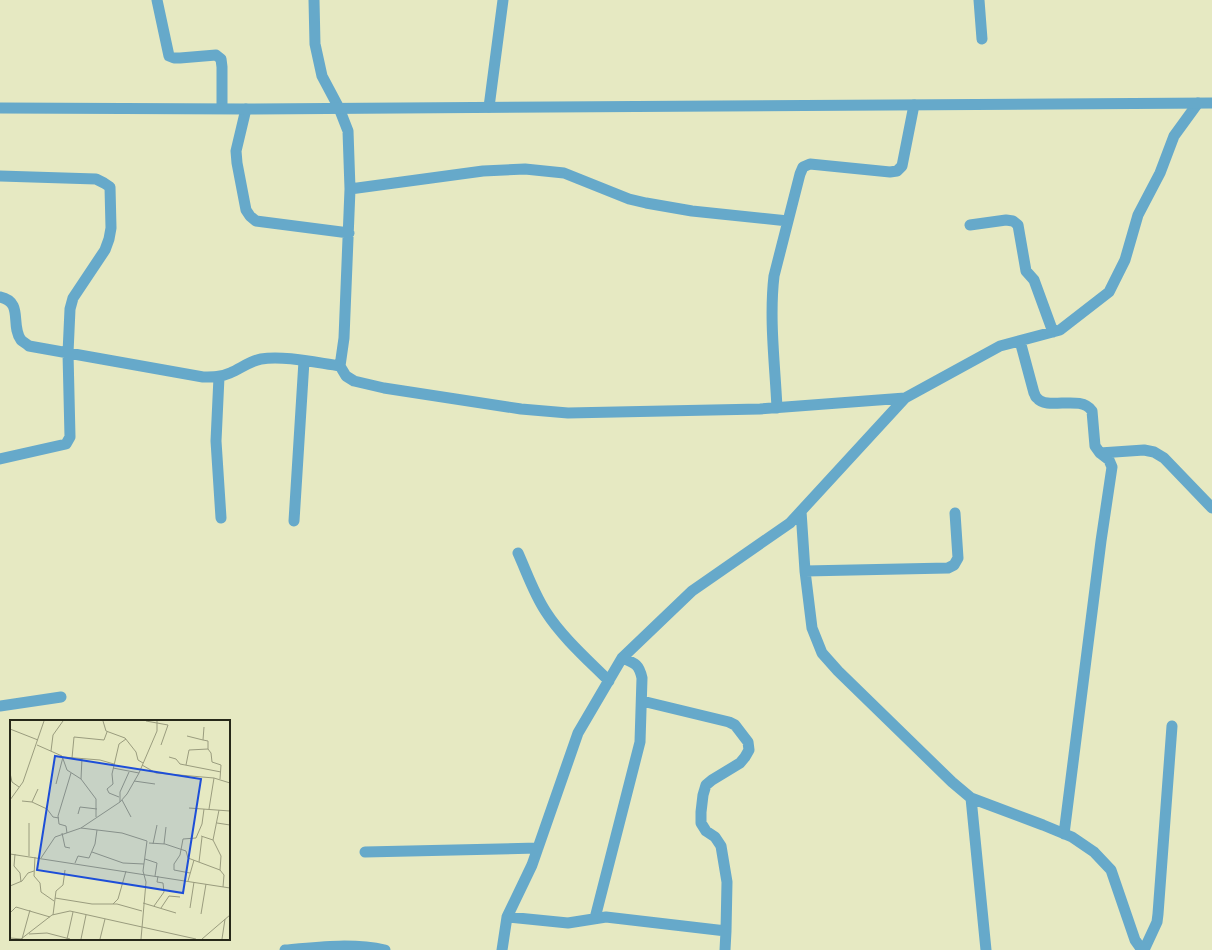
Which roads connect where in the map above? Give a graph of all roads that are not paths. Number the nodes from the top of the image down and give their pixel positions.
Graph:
1 (157, 0) edge
2 (314, 0) edge
3 (503, 0) edge
4 (980, 0) edge
5 (982, 39) dead end
6 (1198, 103) junction
7 (1212, 103) edge
8 (914, 105) junction
9 (0, 108) edge
10 (222, 108) junction
11 (246, 108) junction
12 (339, 108) junction
13 (489, 108) junction
14 (0, 176) edge
15 (350, 189) junction
16 (788, 221) junction
17 (970, 225) dead end
18 (349, 233) junction
19 (0, 297) edge
20 (1053, 332) junction
21 (1020, 341) junction
22 (68, 353) junction
23 (304, 361) junction
24 (340, 366) junction
25 (219, 377) junction
26 (905, 398) junction
27 (777, 408) junction
28 (1100, 454) junction
29 (0, 459) edge
30 (1212, 508) edge
31 (801, 511) junction
32 (955, 513) dead end
33 (221, 518) dead end
34 (294, 521) dead end
35 (518, 553) dead end
36 (805, 571) junction
37 (622, 658) junction
38 (609, 681) junction
39 (61, 697) dead end
40 (642, 701) junction
41 (0, 706) edge
42 (1172, 726) dead end
43 (971, 798) junction
44 (1064, 834) junction
45 (538, 848) junction
46 (364, 852) dead end
47 (507, 917) junction
48 (595, 918) junction
49 (726, 931) junction
50 (285, 950) edge
51 (385, 950) edge
52 (502, 950) edge
53 (725, 950) edge
54 (986, 950) edge
55 (1143, 950) edge

1 - 10 street
2 - 12 street
3 - 13 street
4 - 5 street
6 - 7 street
6 - 8 street
6 - 20 street
8 - 13 street
8 - 16 street
9 - 10 street
10 - 11 street
11 - 12 street
11 - 18 street
12 - 13 street
12 - 15 street
14 - 22 street
15 - 16 street
15 - 18 street
16 - 27 street
17 - 20 street
18 - 24 street
19 - 22 street
20 - 21 street
21 - 26 street
21 - 28 street
22 - 25 street
22 - 29 street
23 - 24 street
23 - 25 street
23 - 34 street
24 - 27 street
25 - 33 street
26 - 27 street
26 - 31 street
28 - 30 street
28 - 44 street
31 - 36 street
31 - 37 street
32 - 36 street
35 - 38 street
36 - 43 street
37 - 38 street
37 - 40 street
38 - 45 street
39 - 41 street
40 - 48 street
40 - 49 street
42 - 55 street
43 - 44 street
43 - 54 street
44 - 55 street
45 - 46 street
45 - 47 street
47 - 48 street
47 - 52 street
48 - 49 street
49 - 53 street
50 - 51 street

